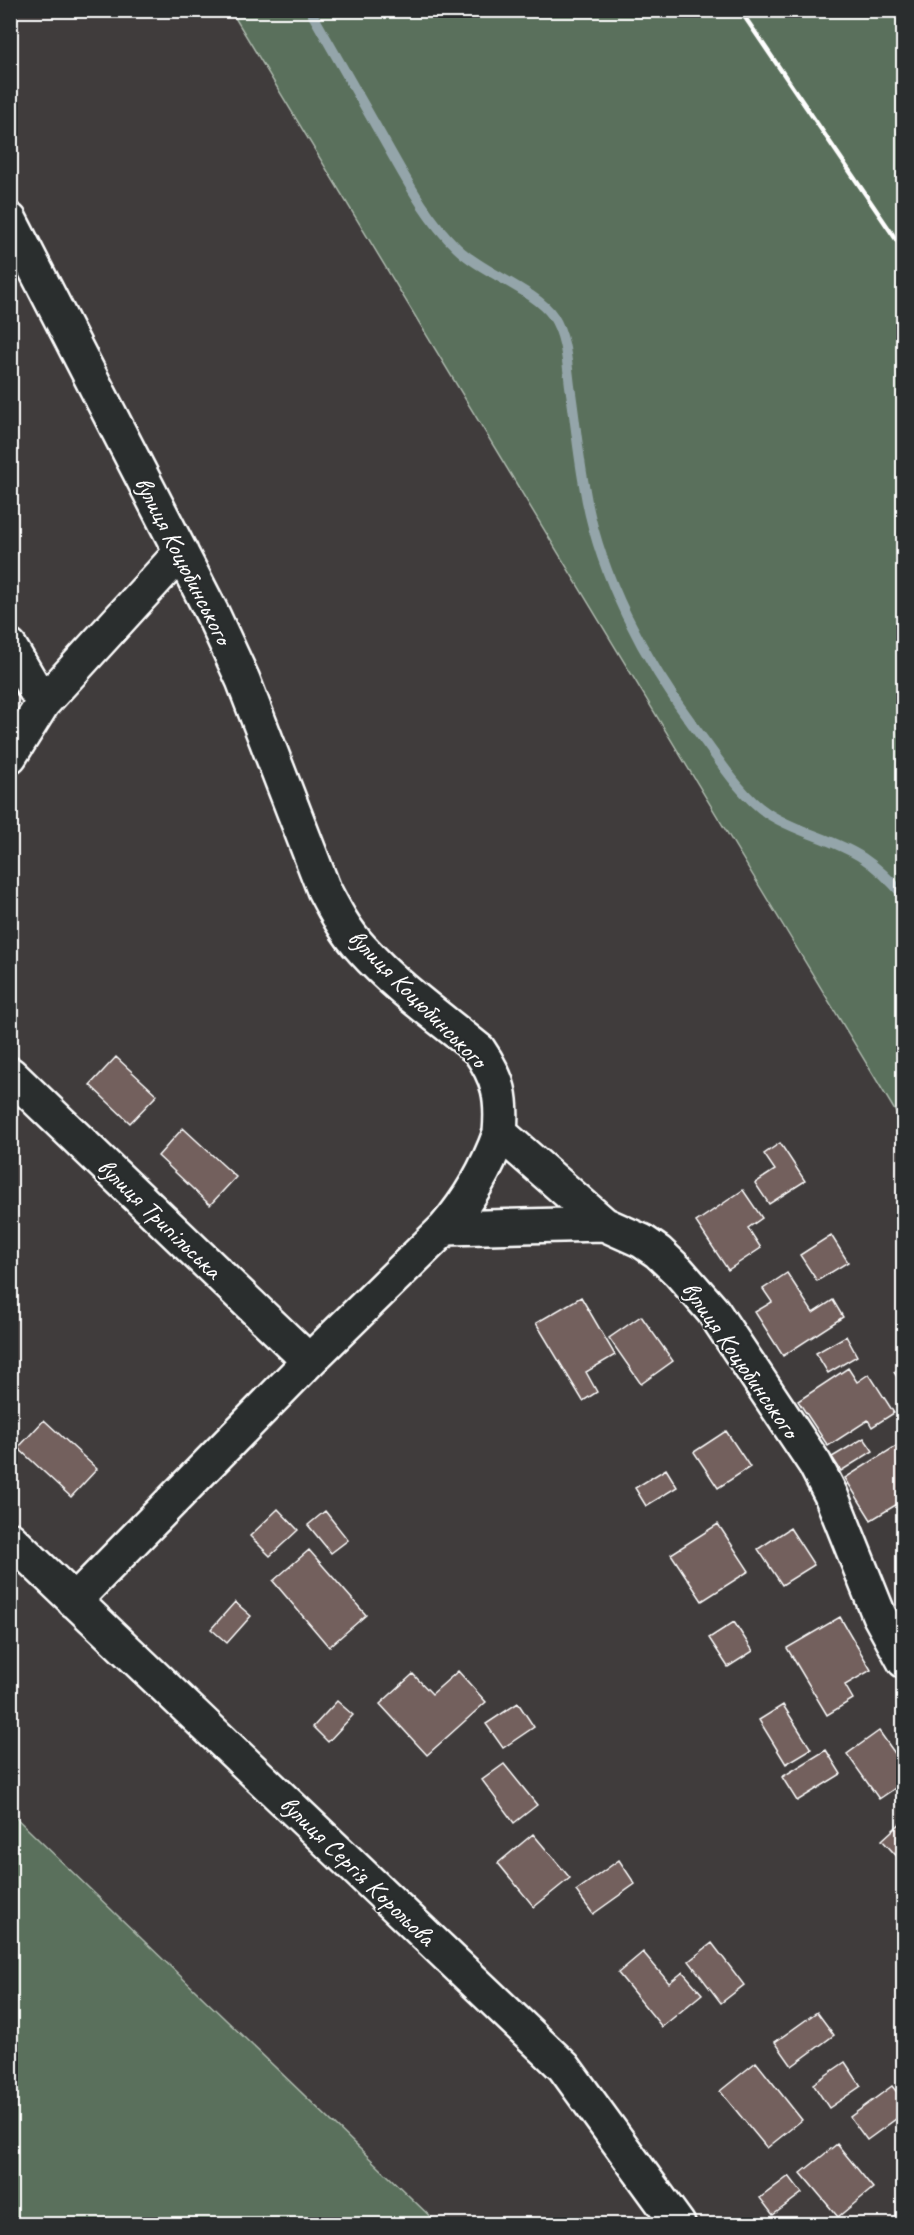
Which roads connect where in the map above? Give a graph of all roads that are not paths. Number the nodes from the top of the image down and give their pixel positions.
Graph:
1 (10, 220) edge
2 (181, 552) junction
3 (10, 647) edge
4 (43, 703) junction
5 (10, 756) edge
6 (10, 1074) edge
7 (500, 1133) junction
8 (604, 1224) junction
9 (444, 1228) junction
10 (309, 1361) junction
11 (12, 1543) edge
12 (74, 1601) junction
13 (903, 1662) edge
14 (678, 2224) edge

1 - 2 street, вулиця Коцюбинського
2 - 4 street
2 - 7 street, вулиця Коцюбинського
3 - 4 street
4 - 5 street
6 - 10 street, вулиця Трипільська
7 - 8 street, вулиця Коцюбинського
7 - 9 street
8 - 9 street
8 - 13 street, вулиця Коцюбинського
9 - 10 street
10 - 12 street
11 - 12 street, вулиця Сергія Корольова
12 - 14 street, вулиця Сергія Корольова

